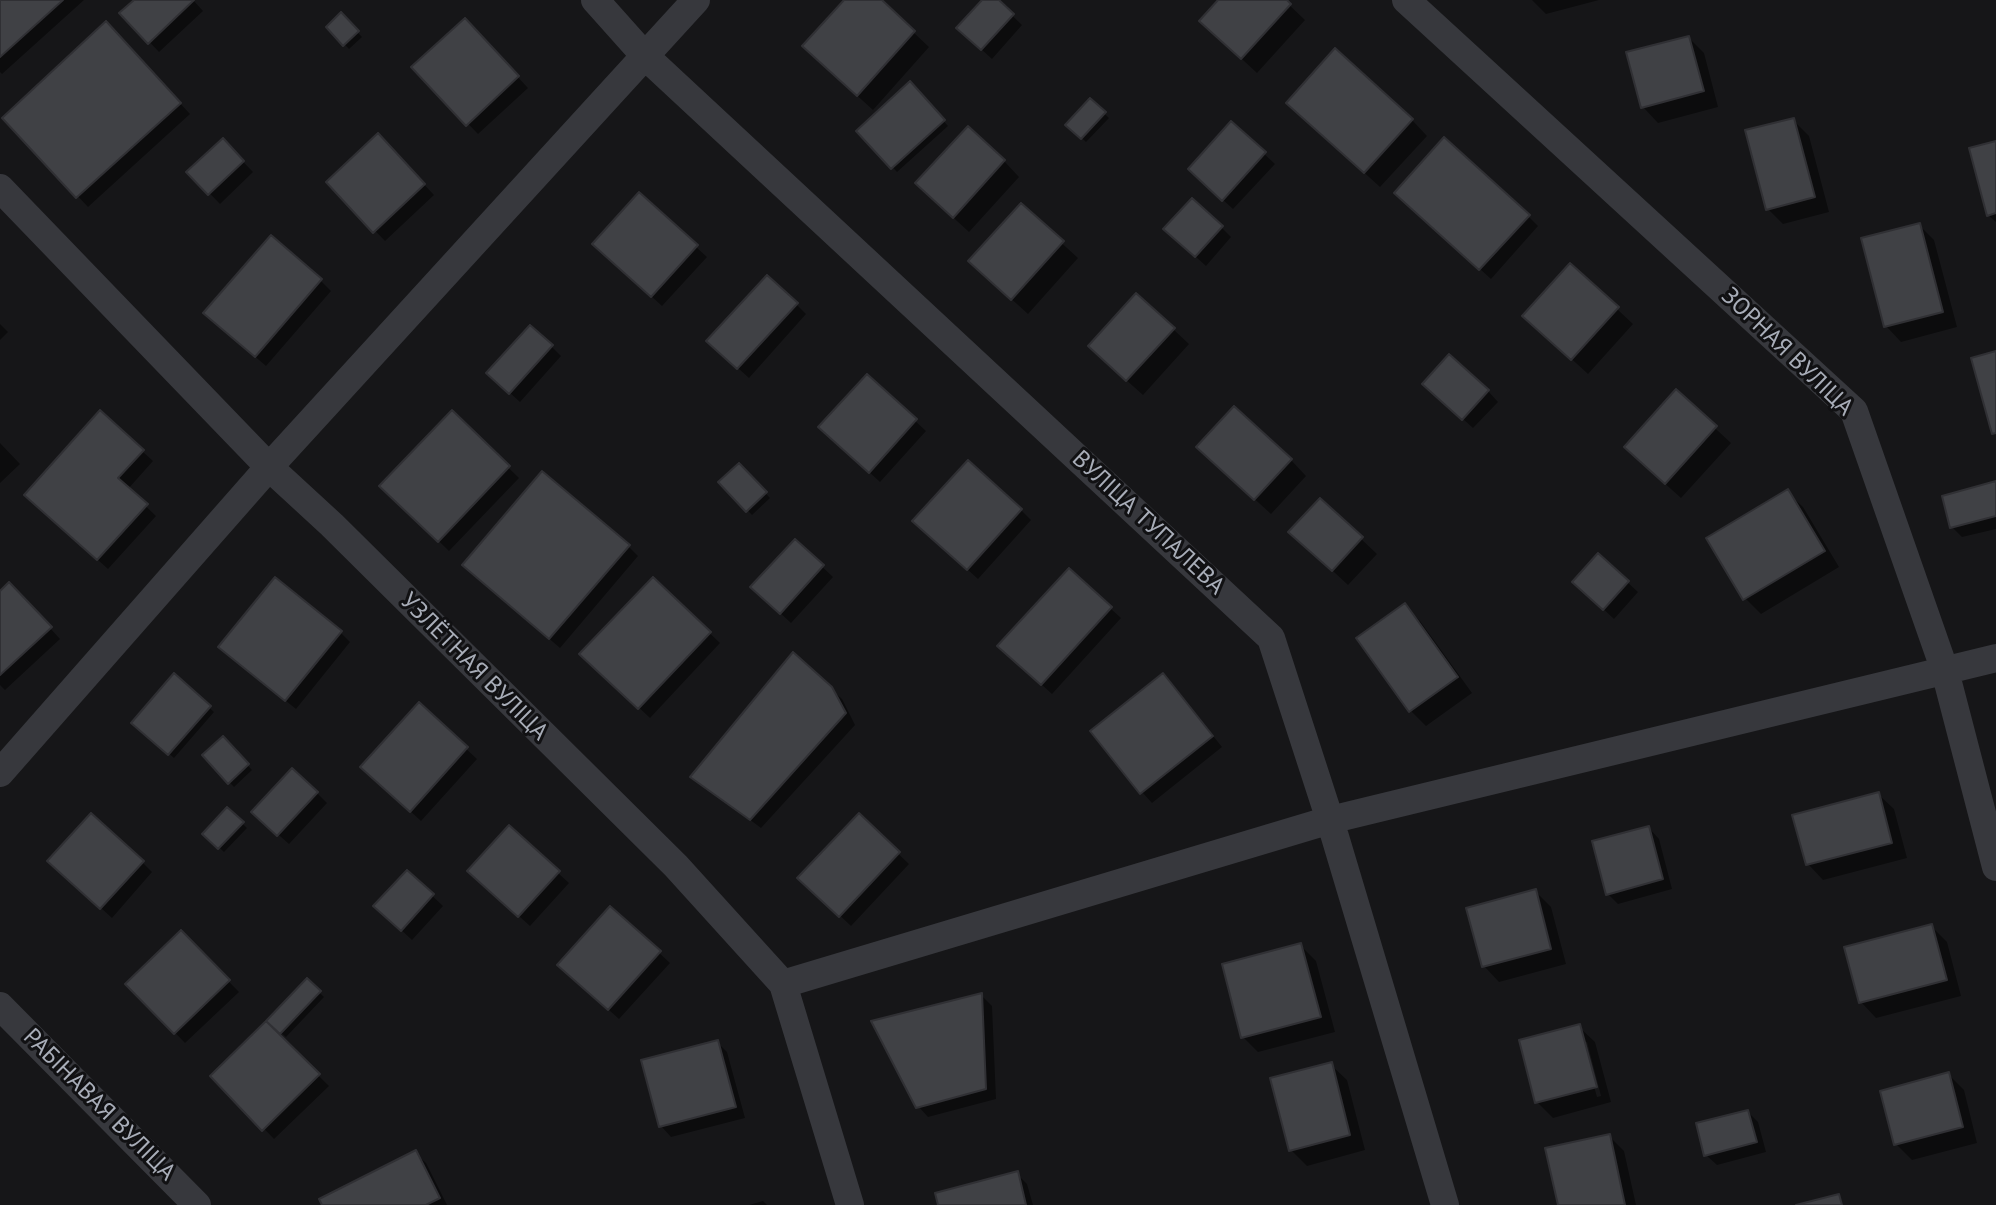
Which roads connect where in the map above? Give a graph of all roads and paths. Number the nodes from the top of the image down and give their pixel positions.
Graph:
1 (595, 0) edge
2 (696, 0) edge
3 (1406, 0) edge
4 (645, 56) junction
5 (0, 188) edge
6 (269, 467) junction
7 (1996, 658) edge
8 (1945, 671) junction
9 (0, 773) edge
10 (1330, 820) junction
11 (1996, 867) edge
12 (783, 984) junction
13 (0, 1006) edge
14 (197, 1205) edge
15 (850, 1205) edge
16 (1445, 1205) edge

1 - 4 street, ВУЛІЦА ТУПАЛЕВА
2 - 4 street
3 - 8 street, ЗОРНАЯ ВУЛІЦА
4 - 6 street
4 - 10 street, ВУЛІЦА ТУПАЛЕВА
5 - 6 street, УЗЛЁТНАЯ ВУЛІЦА
6 - 9 street
6 - 12 street, УЗЛЁТНАЯ ВУЛІЦА
7 - 8 street
8 - 10 street
8 - 11 street, ЗОРНАЯ ВУЛІЦА
10 - 12 street
10 - 16 street, ВУЛІЦА ТУПАЛЕВА
12 - 15 street, УЗЛЁТНАЯ ВУЛІЦА
13 - 14 street, РАБІНАВАЯ ВУЛІЦА

